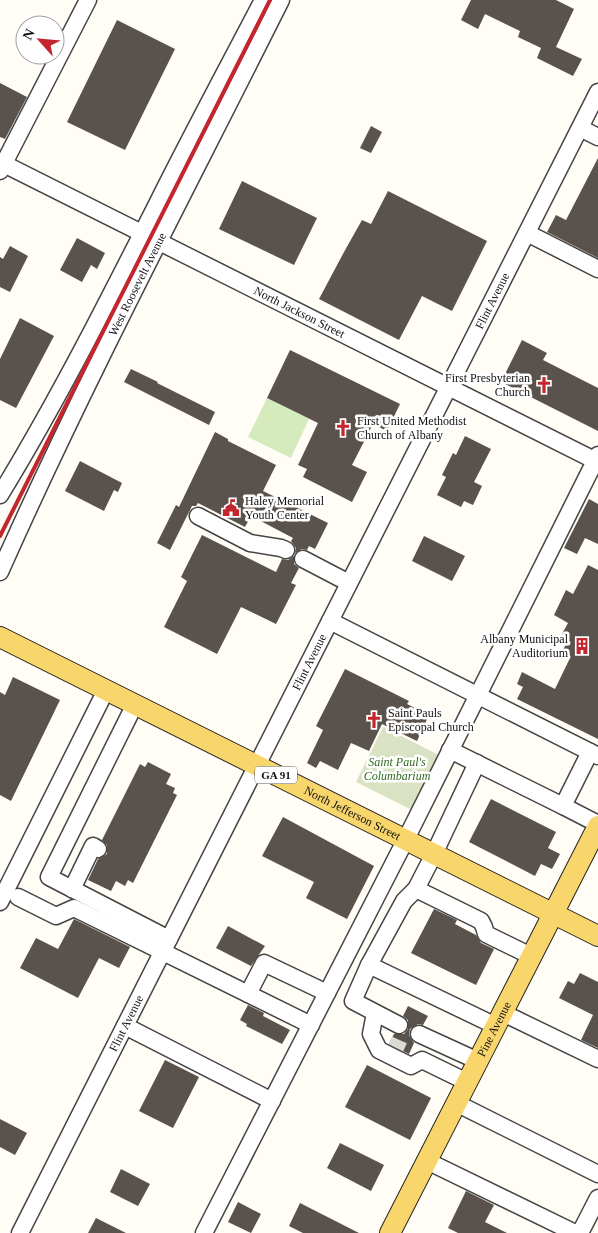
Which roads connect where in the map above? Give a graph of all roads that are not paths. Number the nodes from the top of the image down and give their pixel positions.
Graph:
1 (88, 0) edge
2 (263, 0) edge
3 (281, 0) edge
4 (598, 92) edge
5 (580, 128) junction
6 (598, 138) edge
7 (1, 166) edge
8 (527, 233) junction
9 (142, 234) junction
10 (158, 242) junction
11 (598, 269) edge
12 (448, 388) junction
13 (597, 459) edge
14 (0, 495) edge
15 (198, 516) dead end
16 (286, 550) dead end
17 (303, 559) dead end
18 (0, 572) edge
19 (350, 583) junction
20 (330, 621) junction
21 (0, 637) edge
22 (106, 690) junction
23 (478, 695) junction
24 (135, 704) junction
25 (450, 750) junction
26 (594, 754) edge
27 (477, 764) junction
28 (257, 766) junction
29 (564, 806) junction
30 (598, 825) edge
31 (406, 840) junction
32 (98, 849) dead end
33 (434, 854) junction
34 (72, 888) junction
35 (416, 889) junction
36 (18, 897) dead end
37 (0, 902) edge
38 (553, 913) junction
39 (598, 936) edge
40 (166, 945) junction
41 (531, 956) junction
42 (369, 965) junction
43 (327, 992) junction
44 (248, 994) junction
45 (375, 1013) junction
46 (499, 1019) junction
47 (311, 1025) junction
48 (398, 1025) dead end
49 (125, 1026) junction
50 (371, 1034) junction
51 (419, 1034) dead end
52 (390, 1044) tunnel mouth
53 (598, 1059) edge
54 (478, 1061) junction
55 (467, 1082) junction
56 (272, 1101) junction
57 (456, 1103) junction
58 (427, 1161) junction
59 (598, 1174) edge
60 (598, 1198) edge
61 (594, 1217) edge
62 (20, 1233) edge
63 (204, 1233) edge
64 (390, 1233) edge
65 (575, 1233) edge
66 (580, 1233) edge

1 - 7 street
2 - 9 street, West Roosevelt Avenue
3 - 10 street, West Roosevelt Avenue
4 - 5 street, Flint Avenue
5 - 6 street
5 - 8 street, Flint Avenue
7 - 9 street, North Jackson Street
8 - 11 street
8 - 12 street, Flint Avenue
9 - 10 street, North Jackson Street
9 - 14 street, West Roosevelt Avenue
10 - 12 street, North Jackson Street
10 - 18 street, West Roosevelt Avenue
12 - 13 street, North Jackson Street
12 - 19 street, Flint Avenue
13 - 23 street
15 - 16 street
17 - 19 street
19 - 20 street, Flint Avenue
20 - 23 street
20 - 28 street, Flint Avenue
21 - 22 main road, North Jefferson Street / GA 91
22 - 24 main road, North Jefferson Street / GA 91
22 - 37 street
23 - 25 street
23 - 26 street
24 - 28 main road, North Jefferson Street / GA 91
24 - 34 street
25 - 27 street
25 - 31 street
26 - 29 street
27 - 29 street
27 - 33 street
28 - 31 main road, North Jefferson Street / GA 91
28 - 40 street, Flint Avenue
29 - 30 street
30 - 38 main road, Pine Avenue
31 - 33 main road, North Jefferson Street / GA 91
31 - 43 street
32 - 34 street
33 - 35 street
33 - 38 main road, North Jefferson Street / GA 91
34 - 40 street
35 - 41 street
35 - 42 street
36 - 40 street
38 - 39 main road, North Jefferson Street / GA 91
38 - 41 main road, Pine Avenue
40 - 44 street
40 - 49 street, Flint Avenue
41 - 46 main road, Pine Avenue
42 - 45 street
42 - 46 street
43 - 44 street
43 - 47 street
44 - 47 street
45 - 48 street
45 - 50 street
46 - 53 street
46 - 54 main road, Pine Avenue
47 - 56 street
49 - 56 street
49 - 62 street, Flint Avenue
50 - 52 street
50 - 55 street
51 - 54 street
54 - 55 main road, Pine Avenue
55 - 57 main road, Pine Avenue
56 - 63 street
57 - 58 main road, Pine Avenue
57 - 59 street
58 - 64 main road, Pine Avenue
58 - 65 street
60 - 61 street
61 - 66 street

